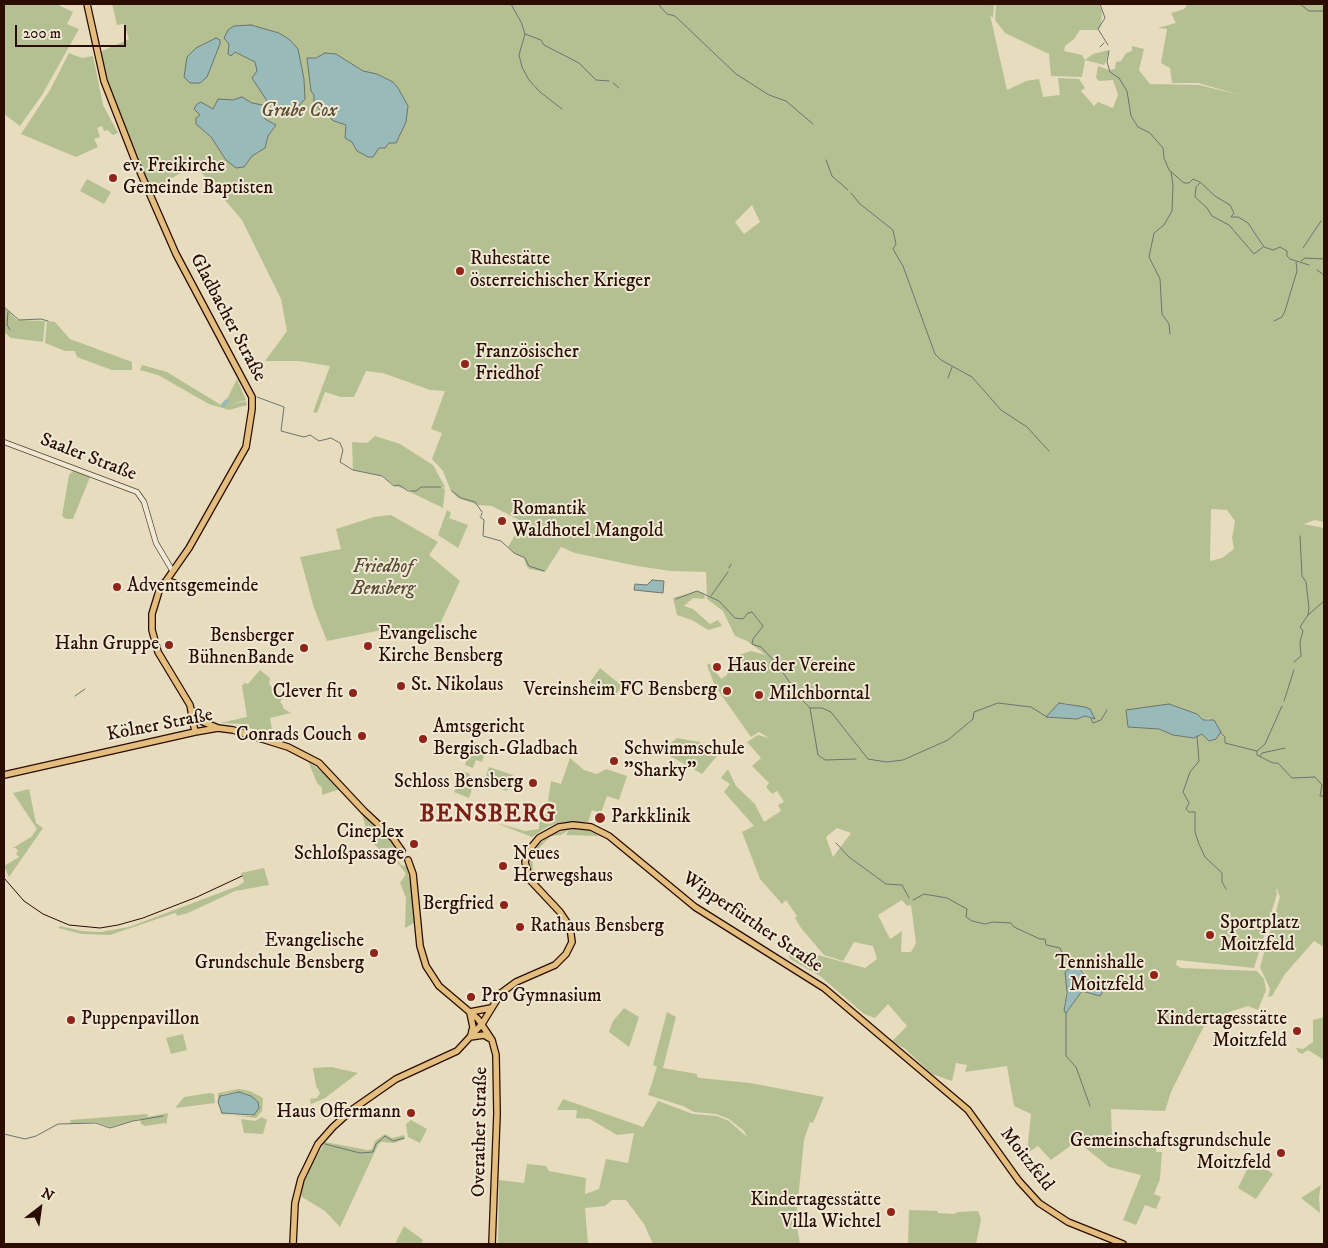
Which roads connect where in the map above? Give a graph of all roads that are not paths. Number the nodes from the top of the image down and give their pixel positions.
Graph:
1 (87, 4) edge
2 (4, 442) edge
3 (172, 570) junction
4 (164, 583) junction
5 (181, 585) dead end
6 (191, 709) junction
7 (218, 728) junction
8 (196, 732) junction
9 (4, 775) edge
10 (402, 851) dead end
11 (408, 860) dead end
12 (491, 1008) junction
13 (470, 1012) junction
14 (482, 1024) junction
15 (470, 1037) junction
16 (492, 1040) junction
17 (944, 1089) joint
18 (293, 1244) edge
19 (492, 1244) edge
20 (1123, 1244) edge

1 - 3 main road, Gladbacher Straße
2 - 3 street, Saaler Straße
3 - 4 main road, Gladbacher Straße
4 - 5 main road
4 - 6 main road, Gladbacher Straße
6 - 7 main road
6 - 8 main road
7 - 8 main road, Kölner Straße
7 - 10 main road, Kölner Straße
8 - 9 main road, Kölner Straße
11 - 13 main road, Overather Straße
12 - 13 main road
12 - 14 main road
12 - 17 main road, Wipperfürther Straße
13 - 14 main road, Overather Straße
13 - 15 main road
14 - 15 main road
14 - 16 main road, Overather Straße
15 - 16 main road
15 - 18 main road
16 - 19 main road, Overather Straße
17 - 20 main road, Moitzfeld

